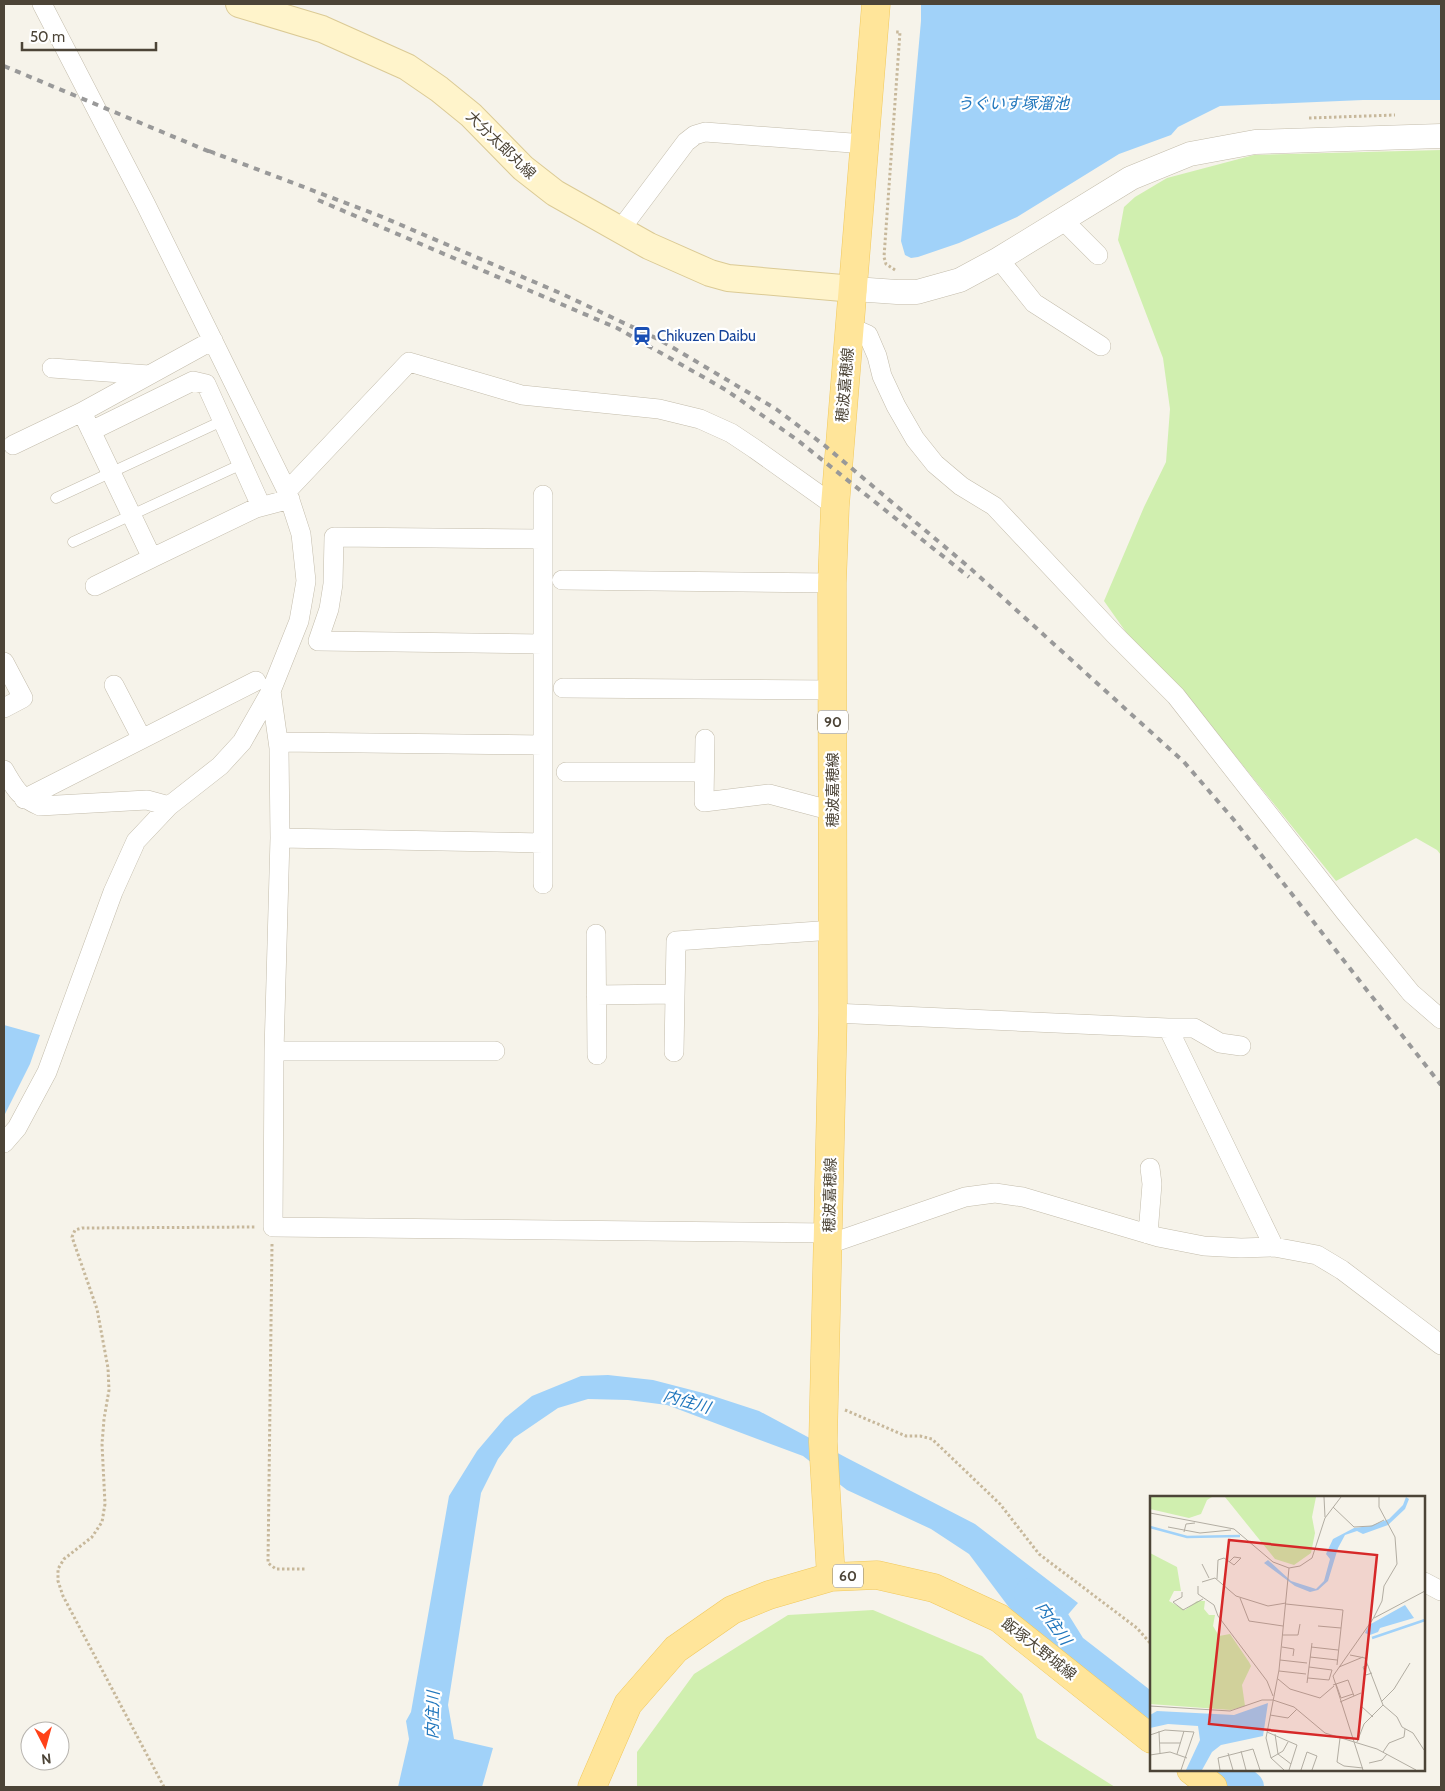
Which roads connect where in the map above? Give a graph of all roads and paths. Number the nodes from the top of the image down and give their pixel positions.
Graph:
1 (42, 4) edge
2 (239, 4) edge
3 (876, 4) edge
4 (900, 32) dead end
5 (1441, 136) edge
6 (865, 144) junction
7 (1063, 220) junction
8 (620, 230) junction
9 (1098, 255) dead end
10 (999, 259) junction
11 (902, 271) dead end
12 (854, 289) junction
13 (850, 327) junction
14 (213, 340) junction
15 (1101, 346) dead end
16 (52, 368) dead end
17 (149, 375) junction
18 (82, 412) junction
19 (222, 421) junction
20 (90, 431) junction
21 (13, 445) dead end
22 (242, 464) junction
23 (110, 472) junction
24 (288, 495) junction
25 (543, 495) dead end
26 (56, 498) dead end
27 (261, 506) junction
28 (835, 506) junction
29 (130, 514) junction
30 (543, 538) junction
31 (73, 542) dead end
32 (152, 558) junction
33 (562, 580) dead end
34 (832, 583) junction
35 (95, 586) dead end
36 (543, 644) junction
37 (4, 662) edge
38 (114, 685) dead end
39 (263, 686) junction
40 (563, 688) dead end
41 (833, 690) junction
42 (4, 708) edge
43 (142, 739) junction
44 (704, 739) dead end
45 (278, 742) junction
46 (543, 745) junction
47 (4, 770) edge
48 (566, 772) dead end
49 (704, 772) junction
50 (24, 799) junction
51 (169, 806) junction
52 (833, 811) junction
53 (280, 838) junction
54 (543, 843) junction
55 (543, 884) dead end
56 (833, 930) junction
57 (596, 934) dead end
58 (675, 994) junction
59 (596, 995) junction
60 (833, 1013) junction
61 (1441, 1019) edge
62 (1168, 1028) junction
63 (1241, 1046) dead end
64 (274, 1051) junction
65 (495, 1051) dead end
66 (674, 1052) dead end
67 (597, 1055) dead end
68 (4, 1143) edge
69 (1150, 1168) dead end
70 (273, 1227) junction
71 (1148, 1234) junction
72 (829, 1239) junction
73 (1274, 1247) junction
74 (1441, 1345) edge
75 (824, 1400) junction
76 (305, 1569) dead end
77 (831, 1577) junction
78 (1425, 1583) edge
79 (1441, 1592) edge
80 (1150, 1643) edge
81 (1150, 1737) edge
82 (1192, 1771) edge
83 (164, 1787) edge
84 (592, 1787) edge
85 (1213, 1787) edge

1 - 14 street
2 - 8 main road, 大分太郎丸線
3 - 6 main road, 穂波嘉穂線 / 90
4 - 11 path
5 - 7 street
6 - 8 street
6 - 12 main road, 穂波嘉穂線 / 90
7 - 9 street
7 - 10 street
8 - 12 main road, 大分太郎丸線
10 - 12 street
10 - 15 street
12 - 13 main road, 穂波嘉穂線 / 90
13 - 28 main road, 穂波嘉穂線 / 90
13 - 61 street
14 - 17 street
14 - 24 street
16 - 17 street
17 - 18 street
18 - 20 street
18 - 21 street
19 - 20 street
19 - 22 street
19 - 23 lane
20 - 23 street
22 - 27 street
22 - 29 lane
23 - 26 lane
23 - 29 street
24 - 27 street
24 - 28 street
24 - 39 street
25 - 30 street
27 - 32 street
28 - 34 main road, 穂波嘉穂線 / 90
29 - 31 lane
29 - 32 street
30 - 36 street
30 - 36 street
32 - 35 street
33 - 34 street
34 - 41 main road, 穂波嘉穂線 / 90
36 - 46 street
37 - 42 street
38 - 43 street
39 - 43 street
39 - 45 street
39 - 51 street
40 - 41 street
41 - 52 main road, 穂波嘉穂線 / 90
43 - 50 street
44 - 49 street
45 - 46 street
45 - 53 street
46 - 54 street
47 - 50 street
48 - 49 street
49 - 52 street
50 - 51 street
51 - 68 street
52 - 56 main road, 穂波嘉穂線 / 90
53 - 54 street
53 - 64 street
54 - 55 street
56 - 58 street
56 - 60 main road, 穂波嘉穂線 / 90
57 - 59 street
58 - 59 street
58 - 66 street
59 - 67 street
60 - 62 street
60 - 72 main road, 穂波嘉穂線 / 90
62 - 63 street
62 - 73 street
64 - 65 street
64 - 70 street
69 - 71 street
70 - 72 street
70 - 76 path
70 - 83 path
71 - 72 street
71 - 73 street
72 - 75 main road, 穂波嘉穂線 / 90
73 - 74 street
75 - 77 main road, 穂波嘉穂線 / 90
75 - 80 path
77 - 81 main road, 飯塚大野城線 / 60
77 - 84 main road, 飯塚大野城線 / 60
78 - 79 street
82 - 85 main road

